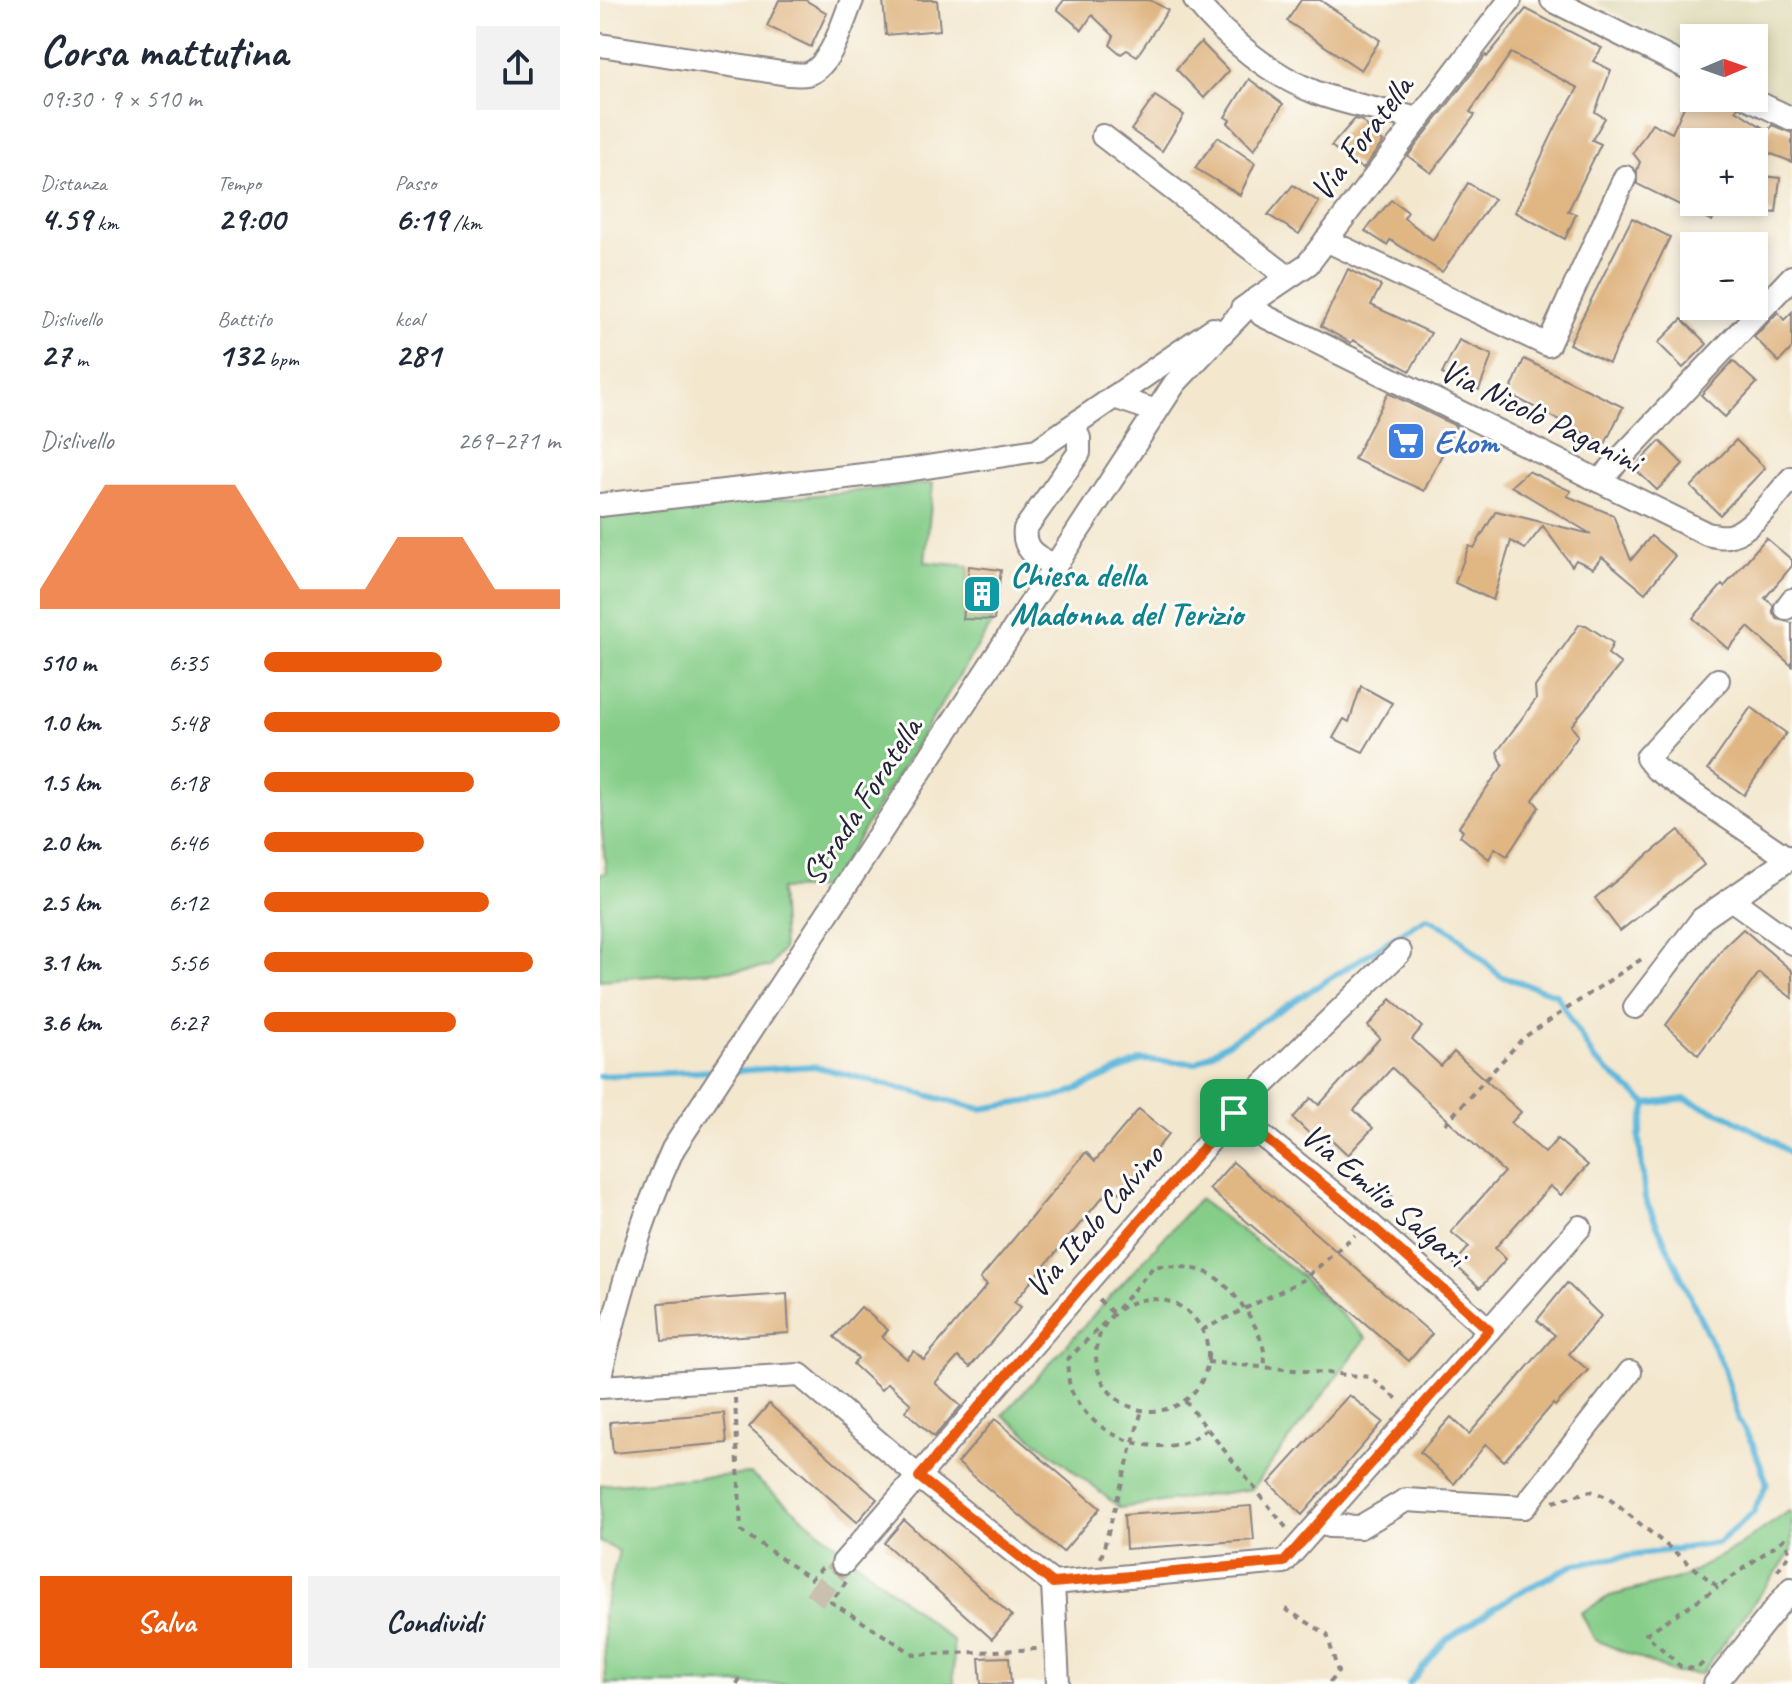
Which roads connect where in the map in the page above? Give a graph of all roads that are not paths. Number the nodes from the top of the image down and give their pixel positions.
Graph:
1 (852, 0) edge
2 (1510, 0) edge
3 (1552, 0) edge
4 (1206, 5) edge
5 (600, 45) edge
6 (1680, 64) edge
7 (1768, 108) edge
8 (1419, 119) junction
9 (1792, 119) edge
10 (1103, 136) dead end
11 (1625, 177) dead end
12 (1326, 240) junction
13 (1288, 277) junction
14 (1792, 277) edge
15 (1252, 302) junction
16 (1144, 377) junction
17 (1175, 383) junction
18 (1114, 397) junction
19 (1156, 411) junction
20 (1073, 426) junction
21 (1792, 478) edge
22 (1599, 481) junction
23 (600, 505) edge
24 (1055, 566) junction
25 (1718, 680) dead end
26 (1790, 858) edge
27 (1731, 899) junction
28 (1792, 943) edge
29 (1400, 952) dead end
30 (1635, 1007) dead end
31 (1234, 1113) junction
32 (1580, 1227) dead end
33 (1489, 1330) junction
34 (1630, 1372) dead end
35 (600, 1376) edge
36 (600, 1387) edge
37 (919, 1477) junction
38 (1319, 1522) junction
39 (843, 1563) tunnel mouth
40 (1053, 1583) junction
41 (1782, 1583) edge
42 (1058, 1684) edge
43 (1715, 1684) edge

1 - 5 street
2 - 8 street, Via Foratella
3 - 6 street
4 - 8 street
7 - 9 street
8 - 12 street, Via Foratella
10 - 13 street
11 - 12 street
12 - 13 street, Via Foratella
13 - 15 street, Via Foratella
14 - 22 street
15 - 16 street
15 - 17 street, Strada Foratella
15 - 22 street, Via Nicolò Paganini
16 - 17 street
16 - 18 street
17 - 19 street, Strada Foratella
18 - 19 street
18 - 20 street
19 - 24 street, Strada Foratella
20 - 23 street
20 - 24 street
21 - 22 street, Via Nicolò Paganini
24 - 35 street, Strada Foratella
25 - 26 street
26 - 27 street
27 - 28 street
27 - 30 street
29 - 31 street, Via Italo Calvino
31 - 33 street, Via Emilio Salgari
31 - 37 street, Via Italo Calvino
32 - 33 street
33 - 38 street
34 - 38 street
36 - 37 street
37 - 39 street, Via Italo Calvino
37 - 40 street
38 - 40 street
40 - 42 street
41 - 43 street

